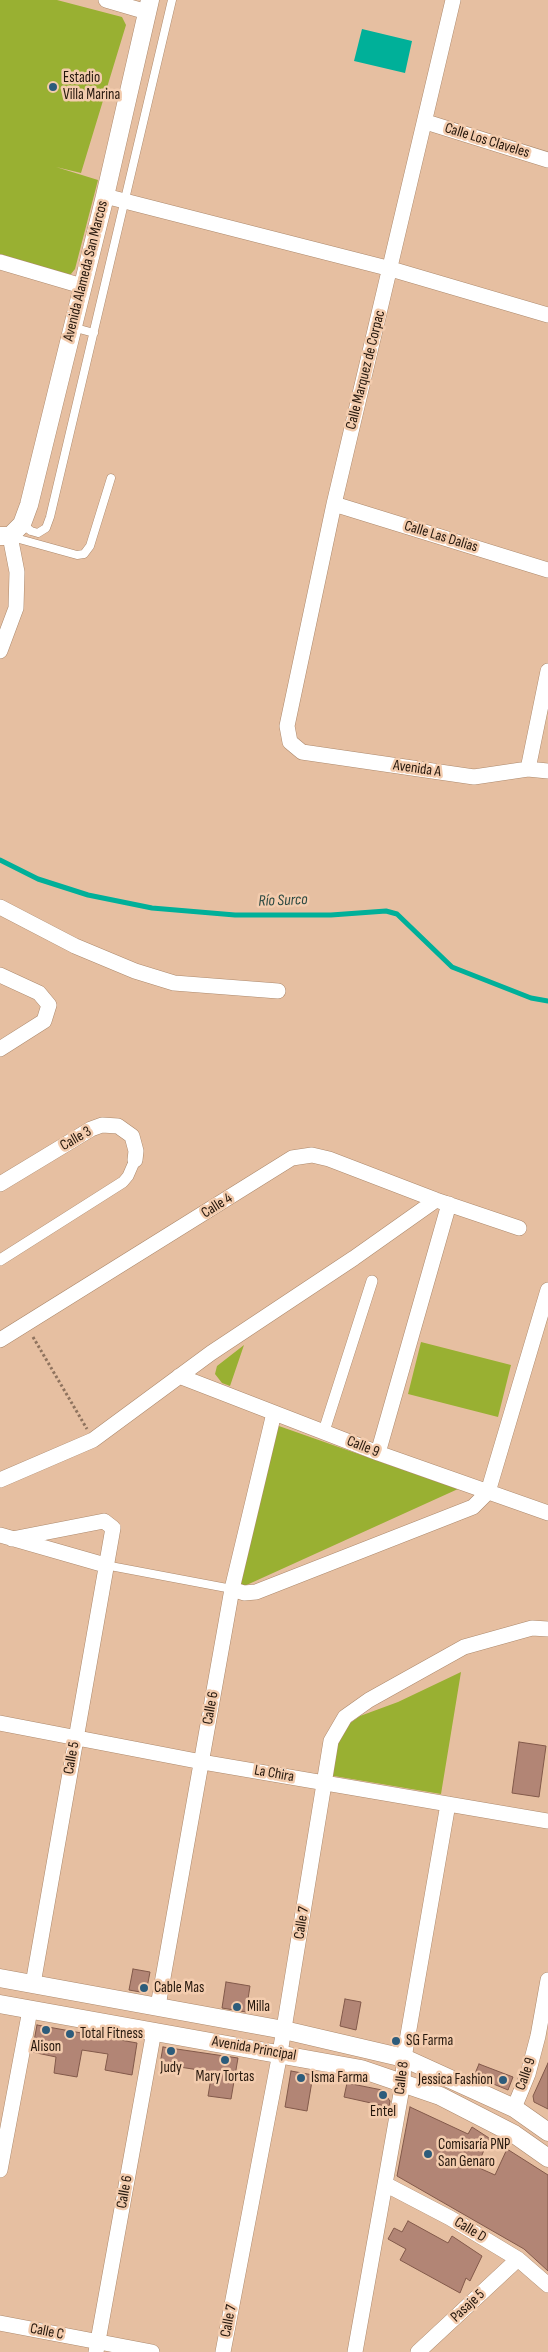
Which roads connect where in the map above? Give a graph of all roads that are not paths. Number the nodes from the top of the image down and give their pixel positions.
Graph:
1 (106, 0) edge
2 (172, 0) edge
3 (453, 0) edge
4 (148, 6) edge
5 (426, 122) junction
6 (548, 160) edge
7 (105, 196) junction
8 (125, 200) junction
9 (0, 262) edge
10 (391, 269) junction
11 (82, 286) junction
12 (548, 315) edge
13 (72, 327) junction
14 (94, 333) junction
15 (111, 478) dead end
16 (334, 504) junction
17 (11, 532) edge
18 (548, 570) edge
19 (0, 651) edge
20 (548, 671) edge
21 (290, 742) joint
22 (528, 770) junction
23 (548, 771) edge
24 (0, 907) edge
25 (0, 975) edge
26 (278, 991) dead end
27 (0, 1049) edge
28 (135, 1160) joint
29 (0, 1184) edge
30 (442, 1202) junction
31 (519, 1228) dead end
32 (0, 1260) edge
33 (372, 1281) dead end
34 (548, 1290) edge
35 (0, 1340) edge
36 (179, 1376) junction
37 (274, 1413) junction
38 (324, 1431) junction
39 (378, 1453) junction
40 (0, 1480) edge
41 (488, 1492) junction
42 (548, 1513) edge
43 (6, 1537) edge
44 (105, 1565) junction
45 (232, 1589) junction
46 (548, 1629) edge
47 (0, 1723) edge
48 (75, 1738) junction
49 (202, 1762) junction
50 (325, 1784) junction
51 (448, 1804) junction
52 (548, 1821) edge
53 (0, 1978) edge
54 (548, 1980) edge
55 (33, 1984) junction
56 (0, 2004) edge
57 (158, 2006) junction
58 (30, 2010) junction
59 (284, 2030) junction
60 (154, 2031) junction
61 (280, 2053) junction
62 (404, 2058) junction
63 (402, 2082) junction
64 (514, 2108) junction
65 (548, 2132) edge
66 (548, 2158) edge
67 (0, 2170) edge
68 (385, 2184) junction
69 (518, 2259) junction
70 (548, 2285) edge
71 (0, 2324) edge
72 (97, 2347) edge
73 (152, 2352) edge
74 (223, 2352) edge
75 (355, 2352) edge
76 (418, 2352) edge

1 - 4 street
2 - 8 lane
3 - 5 street, Calle Marquez de Corpac
4 - 7 street, Avenida Alameda San Marcos
5 - 6 street, Calle Los Claveles
5 - 10 street, Calle Marquez de Corpac
7 - 8 street
7 - 11 street, Avenida Alameda San Marcos
8 - 10 street
8 - 14 lane
9 - 11 street
10 - 12 street
10 - 16 street, Calle Marquez de Corpac
11 - 13 street, Avenida Alameda San Marcos
13 - 14 lane
13 - 17 street, Avenida Alameda San Marcos
14 - 17 lane
15 - 17 lane
16 - 18 street, Calle Las Dalias
16 - 21 street, Calle Marquez de Corpac
17 - 19 street
20 - 22 street
21 - 22 street, Avenida A
22 - 23 street, Avenida A
24 - 26 street
25 - 27 street
28 - 29 street, Calle 3
28 - 32 street
30 - 31 street, Calle 4
30 - 35 street, Calle 4
30 - 36 street
30 - 39 street
33 - 38 street
34 - 41 street
36 - 37 street, Calle 9
36 - 40 street
37 - 38 street, Calle 9
37 - 45 street, Calle 6
38 - 39 street, Calle 9
39 - 41 street, Calle 9
41 - 42 street, Calle 9
41 - 45 street
43 - 44 street
43 - 44 street, Calle 5
44 - 45 lane
44 - 48 street, Calle 5
45 - 49 street, Calle 6
46 - 50 street, Calle 7
47 - 48 street, La Chira
48 - 49 street, La Chira
48 - 55 street, Calle 5
49 - 50 street, La Chira
49 - 57 street, Calle 6
50 - 51 street, La Chira
50 - 59 street, Calle 7
51 - 52 street, La Chira
51 - 62 street, Calle 8
53 - 55 street, Avenida Principal
54 - 64 street, Calle 9
55 - 57 street, Avenida Principal
56 - 58 street, Avenida Principal
57 - 59 street, Avenida Principal
58 - 60 street, Avenida Principal
58 - 67 street
59 - 61 street, Calle 7
59 - 62 street, Avenida Principal
60 - 61 street, Avenida Principal
60 - 72 street, Calle 6
61 - 63 street, Avenida Principal
61 - 74 street, Calle 7
62 - 63 street, Calle 8
62 - 64 street, Avenida Principal
63 - 66 street, Avenida Principal
63 - 68 street, Calle 8
64 - 65 street, Avenida Principal
68 - 69 street, Calle D
68 - 75 street, Calle 8
69 - 70 street, Calle D
69 - 76 street, Pasaje 5
71 - 72 street, Calle C
72 - 73 street, Calle C

